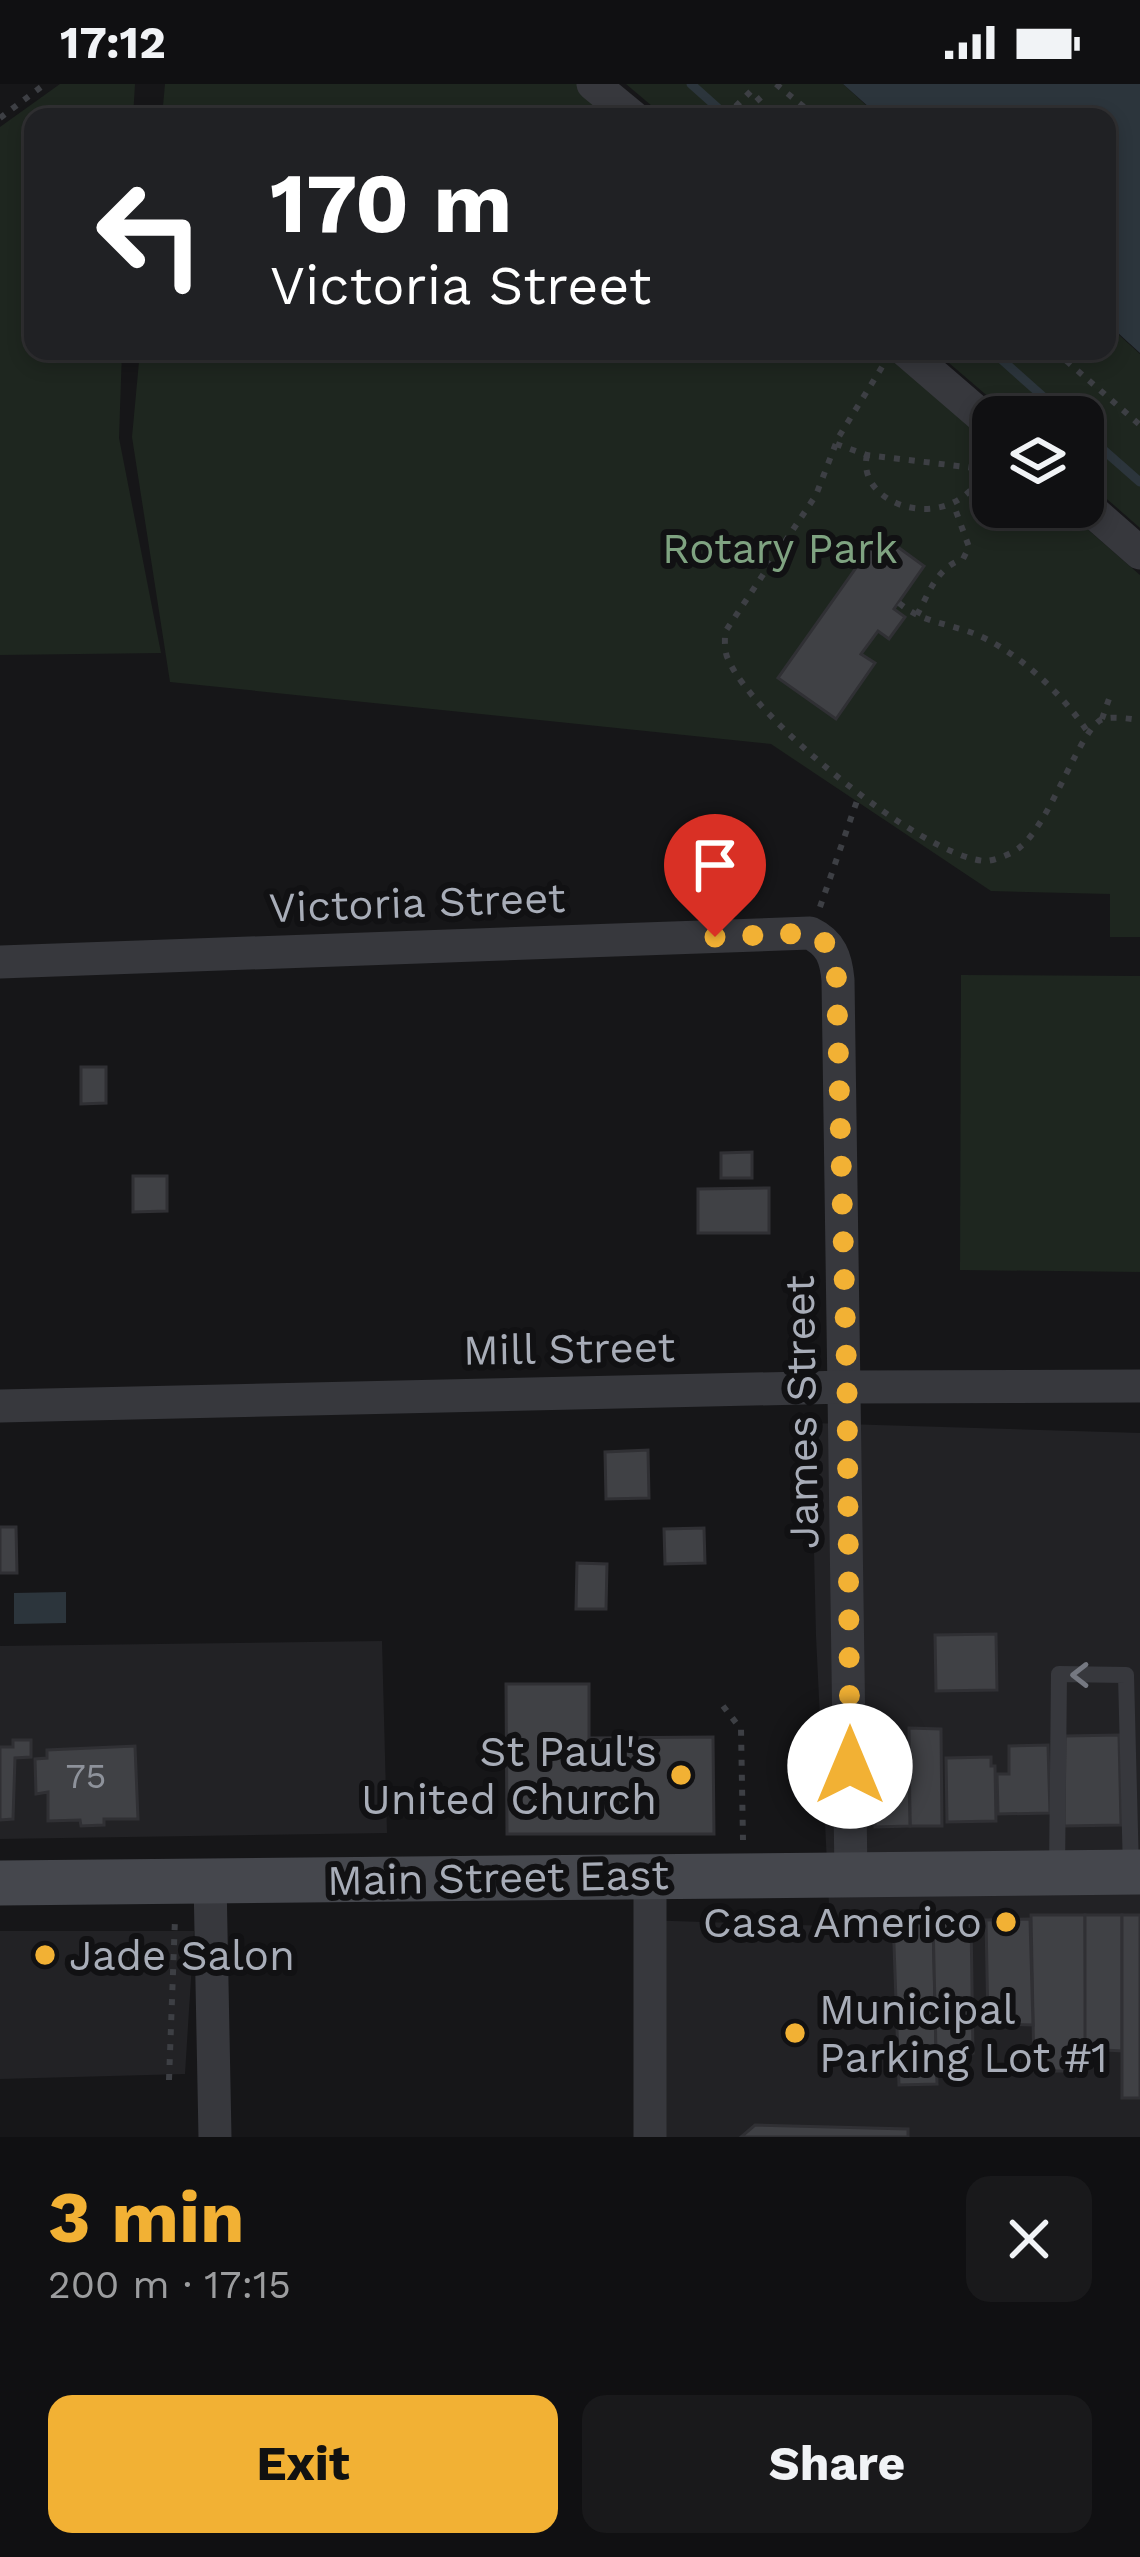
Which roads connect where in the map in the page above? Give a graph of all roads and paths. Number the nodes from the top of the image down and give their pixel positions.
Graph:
1 (45, 84) edge
2 (593, 84) edge
3 (776, 84) edge
4 (622, 108) edge
5 (804, 108) edge
6 (0, 118) edge
7 (889, 360) edge
8 (916, 360) edge
9 (1064, 360) edge
10 (972, 408) edge
11 (1140, 425) edge
12 (836, 444) junction
13 (868, 454) junction
14 (972, 467) edge
15 (972, 489) edge
16 (952, 503) junction
17 (1104, 521) edge
18 (1140, 553) edge
19 (898, 603) dead end
20 (917, 615) junction
21 (1111, 693) dead end
22 (1102, 718) junction
23 (1140, 720) edge
24 (1087, 731) junction
25 (859, 795) junction
26 (819, 908) dead end
27 (831, 950) joint
28 (0, 962) edge
29 (1140, 1386) edge
30 (847, 1387) junction
31 (0, 1406) edge
32 (723, 1706) dead end
33 (744, 1850) dead end
34 (1136, 1872) edge
35 (1057, 1873) junction
36 (650, 1875) junction
37 (851, 1875) junction
38 (210, 1880) junction
39 (0, 1883) edge
40 (175, 1915) dead end
41 (169, 2080) dead end
42 (215, 2137) edge
43 (650, 2137) edge

1 - 6 path
2 - 4 street
3 - 5 path
7 - 12 path
8 - 10 street
9 - 11 path
12 - 13 path
12 - 25 path
13 - 14 path
13 - 16 path
15 - 16 path
16 - 20 path
17 - 18 street
19 - 20 path
20 - 24 path
21 - 22 path
22 - 23 path
22 - 24 path
24 - 25 path
25 - 26 path
27 - 28 street, Victoria Street
27 - 30 street, James Street
29 - 30 street, Mill Street
30 - 31 street, Mill Street
30 - 37 street, James Street
32 - 33 path
34 - 35 main road, Main Street East
34 -> 35 lane
35 - 37 main road, Main Street East
36 - 37 main road, Main Street East
36 - 38 main road, Main Street East
36 - 43 street
38 - 39 main road, Main Street East
38 - 42 street
40 - 41 path

